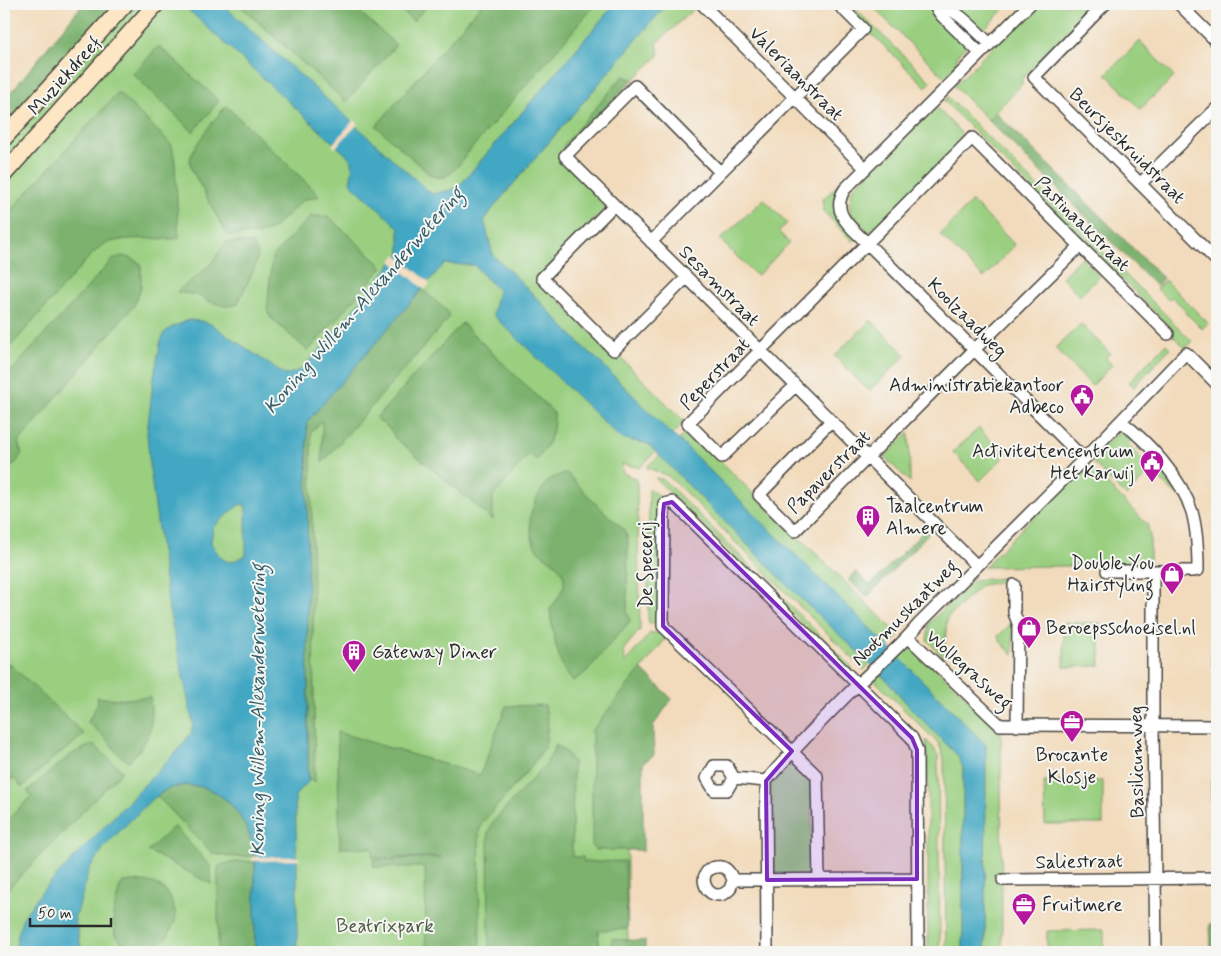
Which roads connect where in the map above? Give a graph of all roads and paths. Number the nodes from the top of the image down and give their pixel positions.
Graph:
1 (125, 4) edge
2 (156, 4) edge
3 (704, 4) edge
4 (838, 4) edge
5 (934, 4) edge
6 (1030, 4) edge
7 (1105, 4) edge
8 (1179, 4) edge
9 (1217, 42) edge
10 (990, 44) junction
11 (980, 53) junction
12 (795, 97) junction
13 (1217, 108) edge
14 (4, 138) edge
15 (865, 168) junction
16 (720, 172) junction
17 (4, 174) edge
18 (1140, 184) junction
19 (614, 205) junction
20 (651, 242) junction
21 (868, 244) junction
22 (1080, 246) junction
23 (1217, 261) edge
24 (686, 278) junction
25 (1168, 334) dead end
26 (975, 349) junction
27 (760, 351) junction
28 (1217, 384) edge
29 (795, 386) junction
30 (831, 421) junction
31 (1121, 421) junction
32 (868, 458) junction
33 (1084, 459) junction
34 (977, 566) junction
35 (1107, 571) dead end
36 (1153, 572) junction
37 (1014, 585) dead end
38 (908, 637) junction
39 (858, 685) junction
40 (1017, 726) junction
41 (1153, 726) junction
42 (1217, 726) edge
43 (792, 751) junction
44 (734, 778) dead end
45 (766, 780) junction
46 (1156, 878) junction
47 (1217, 878) edge
48 (917, 879) junction
49 (733, 880) dead end
50 (767, 880) junction
51 (819, 880) junction
52 (1003, 880) dead end
53 (767, 952) edge
54 (918, 952) edge
55 (1156, 952) edge

1 - 14 main road, Muziekdreef
2 - 17 main road, Muziekdreef
3 - 12 street, Valeriaanstraat
4 - 12 street, Sesamstraat
5 - 10 street
5 - 11 street
6 - 10 street, Koolzaadweg
7 - 18 street, Beursjeskruidstraat
8 - 9 street
10 - 11 street, Koolzaadweg
11 - 15 street, Koolzaadweg
12 - 15 street, Valeriaanstraat
12 - 16 street, Sesamstraat
13 - 18 street
15 - 21 street, Koolzaadweg
16 - 19 street
16 - 20 street, Sesamstraat
18 - 23 street, Beursjeskruidstraat
19 - 20 street
19 - 24 street
20 - 24 street, Sesamstraat
21 - 22 street, Pastinaakstraat
21 - 26 street, Koolzaadweg
21 - 27 street, Peperstraat
22 - 25 street, Pastinaakstraat
22 - 26 street, Papaverstraat
24 - 27 street, Sesamstraat
26 - 32 street, Papaverstraat
26 - 33 street, Koolzaadweg
27 - 29 street, Sesamstraat
27 - 29 street, Peperstraat
28 - 31 street, Nootmuskaatweg
29 - 30 street, Sesamstraat
30 - 32 street, Sesamstraat
30 - 32 street, Papaverstraat
31 - 33 street, Nootmuskaatweg
31 - 36 street
32 - 34 street, Sesamstraat
33 - 34 street, Nootmuskaatweg
34 - 38 street, Nootmuskaatweg
35 - 36 street
36 - 41 street, Basilicumweg
37 - 40 street
38 - 39 street, Nootmuskaatweg
38 - 40 street, Wollegrasweg
39 - 43 street
39 - 43 street, De Specerij
39 - 48 street, De Specerij
40 - 41 street, Wollegrasweg
41 - 42 street, Wollegrasweg
41 - 46 street, Basilicumweg
43 - 45 street
43 - 51 street, De Specerij
44 - 45 street
45 - 50 street
46 - 47 street, Saliestraat
46 - 52 street, Saliestraat
46 - 55 street, Basilicumweg
48 - 51 street
48 - 54 street, De Specerij
49 - 50 street
50 - 51 street
50 - 53 street

